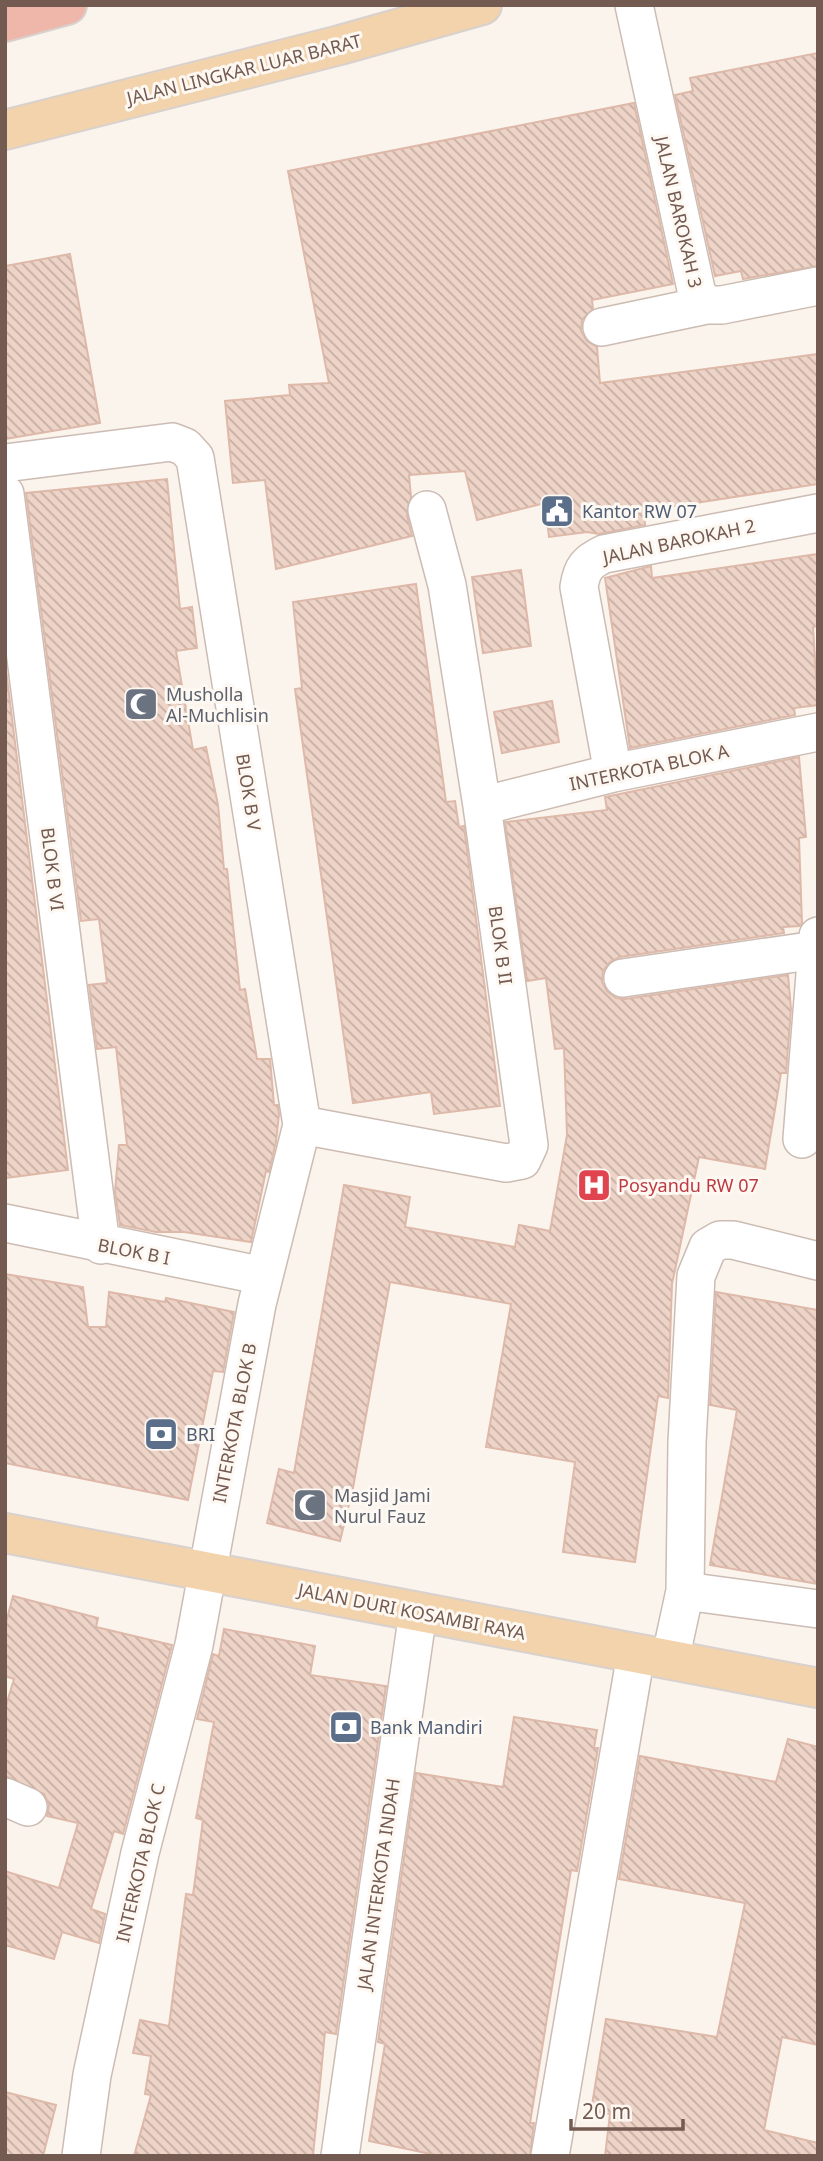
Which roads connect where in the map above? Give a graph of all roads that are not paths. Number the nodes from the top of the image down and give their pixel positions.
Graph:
1 (67, 5) edge
2 (482, 5) edge
3 (634, 5) edge
4 (5, 22) edge
5 (5, 130) edge
6 (818, 286) edge
7 (707, 305) junction
8 (602, 327) dead end
9 (5, 463) edge
10 (5, 494) edge
11 (427, 510) dead end
12 (818, 513) edge
13 (818, 732) edge
14 (613, 773) junction
15 (482, 806) junction
16 (817, 943) edge
17 (623, 978) dead end
18 (302, 1125) junction
19 (802, 1139) dead end
20 (5, 1223) edge
21 (101, 1245) junction
22 (818, 1261) edge
23 (264, 1276) junction
24 (5, 1533) edge
25 (207, 1572) junction
26 (685, 1591) junction
27 (818, 1609) edge
28 (418, 1612) junction
29 (653, 1657) junction
30 (818, 1688) edge
31 (80, 2156) edge
32 (340, 2156) edge
33 (550, 2156) edge

1 - 4 highway
2 - 5 main road, JALAN LINGKAR LUAR BARAT
3 - 7 street, JALAN BAROKAH 3
6 - 7 street, JALAN BAROKAH 3
7 - 8 street
9 - 18 street, BLOK B V
10 - 21 street, BLOK B VI
11 - 15 street, BLOK B II
12 - 14 street, JALAN BAROKAH 2
13 - 14 street, INTERKOTA BLOK A
14 - 15 street, INTERKOTA BLOK A
15 - 18 street, BLOK B II
16 - 17 street
16 - 19 street
18 - 23 street, BLOK B V
20 - 21 street, BLOK B I
21 - 23 street, BLOK B I
22 - 26 street
23 - 25 street, INTERKOTA BLOK B
24 - 25 main road, JALAN DURI KOSAMBI RAYA
25 - 28 main road, JALAN DURI KOSAMBI RAYA
25 - 31 street, INTERKOTA BLOK C
26 - 27 street
26 - 29 street
28 - 29 main road, JALAN DURI KOSAMBI RAYA
28 - 32 street, JALAN INTERKOTA INDAH
29 - 30 main road, JALAN DURI KOSAMBI RAYA
29 - 33 street

